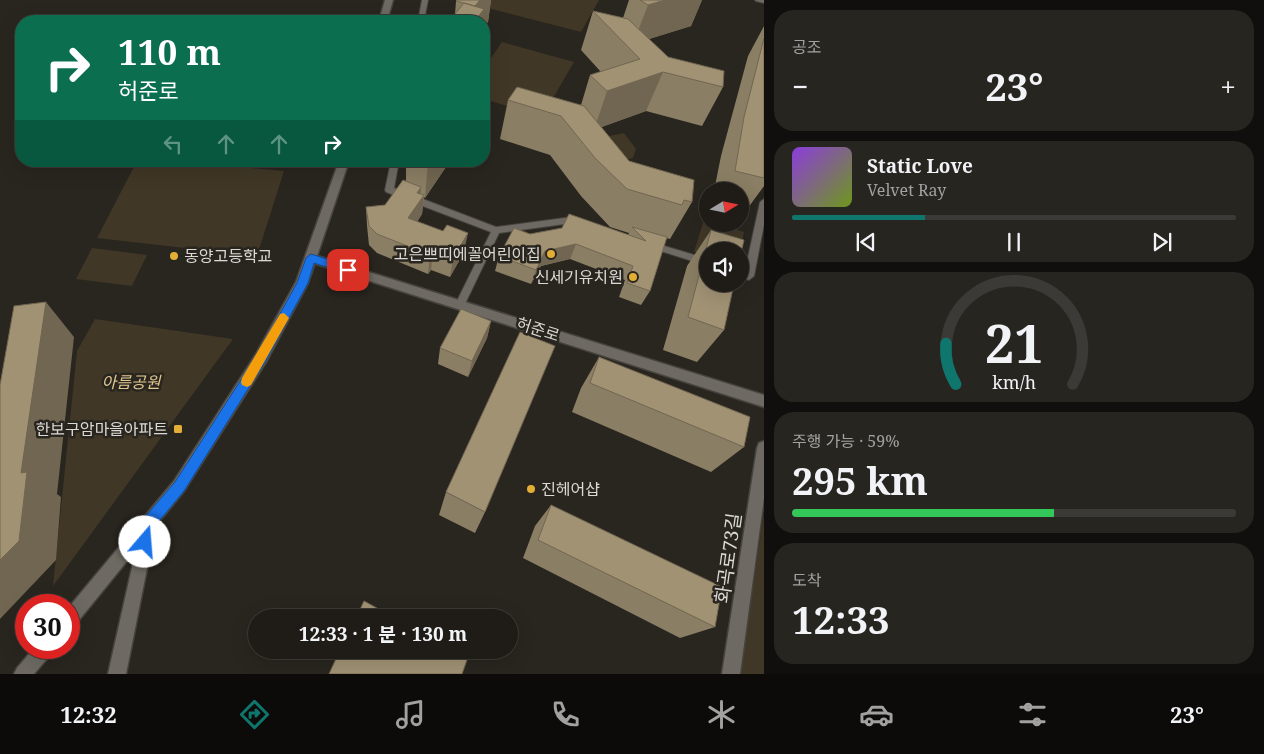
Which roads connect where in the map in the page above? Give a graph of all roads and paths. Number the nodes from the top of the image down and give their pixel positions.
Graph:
1 (389, 0) edge
2 (425, 0) edge
3 (758, 0) edge
4 (764, 1) edge
5 (385, 15) edge
6 (422, 15) edge
7 (342, 167) edge
8 (394, 167) edge
9 (764, 202) edge
10 (590, 226) edge
11 (496, 230) junction
12 (645, 243) edge
13 (311, 258) junction
14 (699, 260) edge
15 (749, 276) edge
16 (460, 305) junction
17 (764, 401) edge
18 (764, 448) edge
19 (149, 523) junction
20 (80, 606) edge
21 (36, 659) edge
22 (23, 674) edge
23 (116, 674) edge
24 (731, 674) edge

1 - 5 street
2 - 6 lane
3 - 4 lane
7 - 13 street
8 - 11 lane
9 - 15 lane
10 - 11 lane
11 - 16 lane
12 - 14 lane
13 - 16 street, 허준로
13 - 19 street
16 - 17 street, 허준로
18 - 24 street, 화곡로73길
19 - 20 street
19 - 23 street
21 - 22 street

